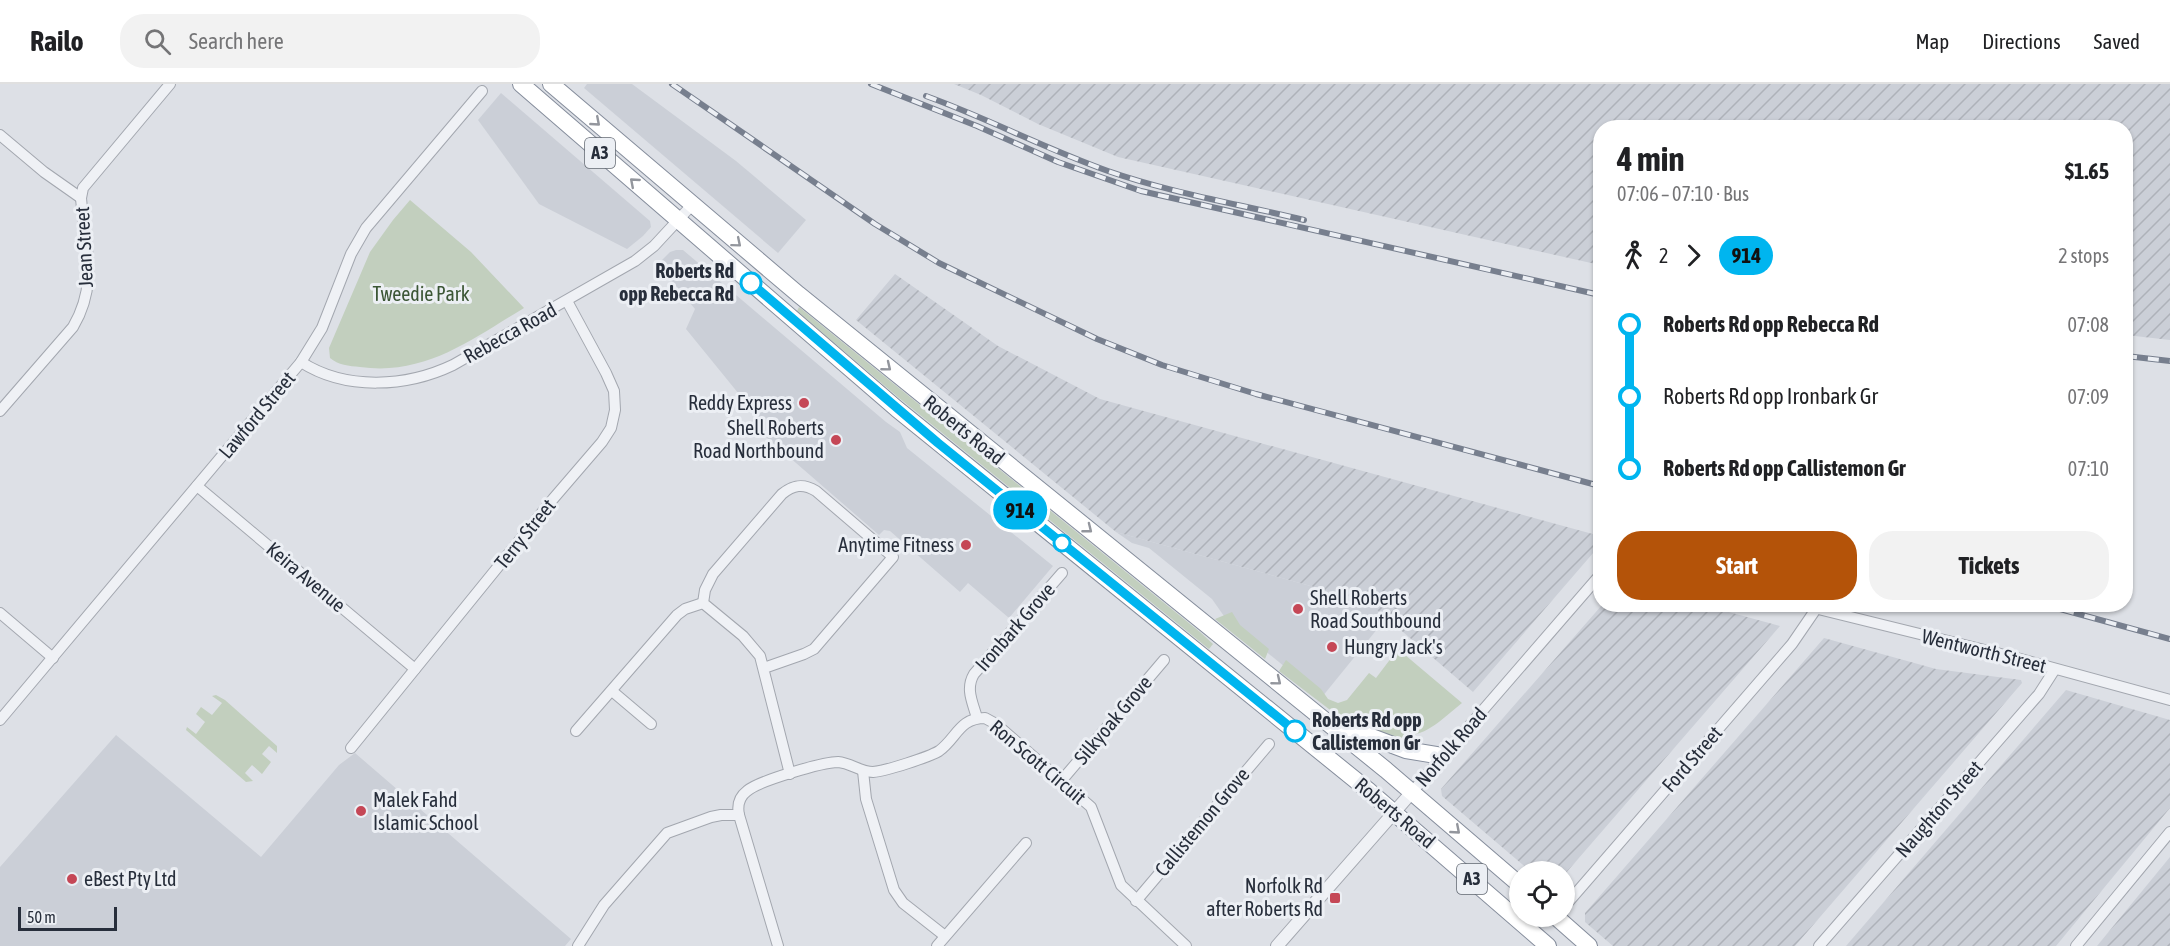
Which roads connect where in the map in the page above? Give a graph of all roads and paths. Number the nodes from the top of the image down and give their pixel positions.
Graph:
1 (170, 84) edge
2 (521, 84) edge
3 (551, 84) edge
4 (482, 91) dead end
5 (0, 135) edge
6 (81, 198) junction
7 (692, 205) junction
8 (678, 220) junction
9 (567, 301) junction
10 (301, 362) junction
11 (0, 411) edge
12 (197, 486) junction
13 (1062, 573) dead end
14 (1593, 583) edge
15 (704, 603) junction
16 (1814, 612) edge
17 (1828, 612) edge
18 (0, 613) edge
19 (52, 658) junction
20 (1164, 660) dead end
21 (415, 669) junction
22 (764, 669) junction
23 (2055, 669) junction
24 (612, 692) junction
25 (2170, 700) edge
26 (977, 718) junction
27 (0, 720) edge
28 (1325, 720) junction
29 (651, 724) dead end
30 (576, 731) dead end
31 (1269, 744) dead end
32 (351, 748) dead end
33 (1442, 756) junction
34 (863, 771) junction
35 (790, 774) junction
36 (1062, 780) junction
37 (1412, 792) junction
38 (1394, 812) junction
39 (739, 815) junction
40 (2170, 832) edge
41 (1026, 843) dead end
42 (1509, 876) edge
43 (1575, 894) edge
44 (1136, 901) junction
45 (1567, 927) edge
46 (945, 936) junction
47 (578, 946) edge
48 (778, 946) edge
49 (937, 946) edge
50 (1186, 946) edge
51 (1278, 946) edge
52 (1548, 946) edge
53 (1589, 946) edge
54 (1819, 946) edge
55 (2076, 946) edge

1 - 6 street, Jean Street
8 -> 2 highway, Roberts Road / A3
3 -> 7 highway, Roberts Road / A3
4 - 10 street, Lawford Street
5 - 6 street
6 - 11 street, Jean Street
7 - 8 street, Rebecca Road
7 -> 28 highway, Roberts Road / A3
8 - 9 street, Rebecca Road
8 - 38 highway, Roberts Road / A3
9 - 10 street, Rebecca Road
9 - 21 street, Terry Street
10 - 12 street, Lawford Street
12 - 19 street, Lawford Street
12 - 21 street, Keira Avenue
13 - 26 street, Ironbark Grove
14 - 33 street, Norfolk Road
15 - 22 street
15 - 22 street
15 - 24 street
16 - 43 street, Ford Street
17 - 23 street, Wentworth Street
18 - 19 street
19 - 27 street, Lawford Street
20 - 36 street, Silkyoak Grove
21 - 32 street, Terry Street
22 - 35 street
23 - 25 street, Wentworth Street
23 - 54 street, Naughton Street
24 - 29 street
24 - 30 street
26 - 34 street, Ron Scott Circuit
26 - 36 street, Ron Scott Circuit
28 - 33 highway
28 - 37 highway, Roberts Road / A3
31 - 44 street, Callistemon Grove
33 - 37 street, Norfolk Road
34 - 35 street, Ron Scott Circuit
34 - 46 street
35 - 39 street, Ron Scott Circuit
36 - 44 street, Ron Scott Circuit
37 - 38 street, Norfolk Road
37 -> 42 highway, Roberts Road / A3
38 - 51 street, Norfolk Road
38 - 52 highway, Roberts Road / A3
39 - 47 street
39 - 48 street
40 - 55 street
41 - 46 street
44 - 50 street, Ron Scott Circuit
45 - 53 highway
46 - 49 street

